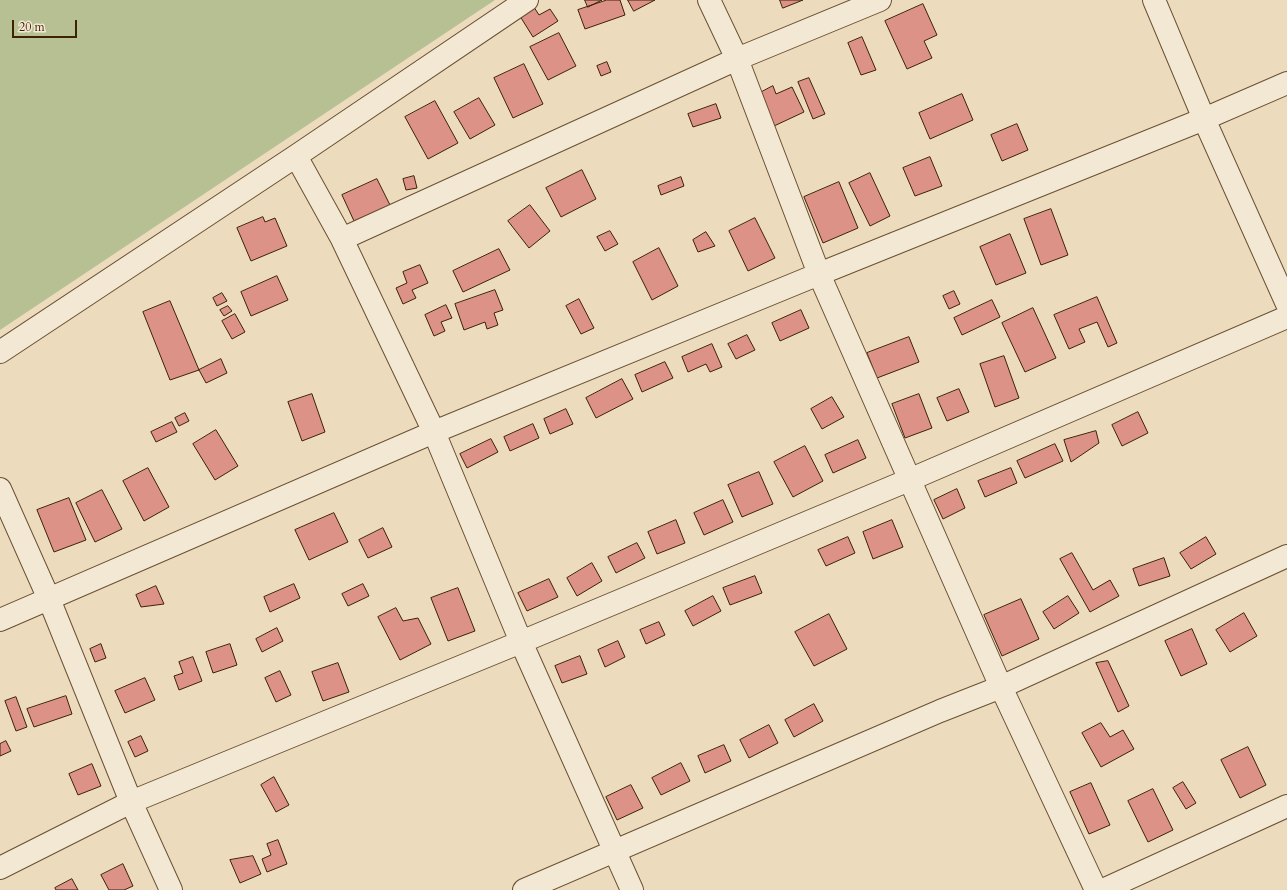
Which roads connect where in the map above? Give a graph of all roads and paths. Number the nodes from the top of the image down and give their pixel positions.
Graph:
1 (527, 0) edge
2 (709, 0) edge
3 (880, 0) edge
4 (1154, 0) edge
5 (737, 59) junction
6 (1287, 83) edge
7 (1204, 118) junction
8 (296, 156) junction
9 (342, 239) junction
10 (819, 274) junction
11 (1287, 304) edge
12 (1287, 317) edge
13 (0, 352) edge
14 (434, 432) junction
15 (909, 480) junction
16 (0, 489) edge
17 (1287, 556) edge
18 (49, 599) junction
19 (0, 620) edge
20 (521, 642) junction
21 (1001, 687) junction
22 (131, 802) junction
23 (1287, 806) edge
24 (616, 852) junction
25 (0, 868) edge
26 (171, 890) edge
27 (524, 890) edge
28 (632, 890) edge
29 (1096, 890) edge
30 (1103, 890) edge

1 - 8 street
2 - 5 street
3 - 5 street
4 - 7 street
5 - 9 street
5 - 10 street
6 - 7 street
7 - 10 street
7 - 11 street
8 - 9 street
8 - 13 street
9 - 14 street
10 - 14 street
10 - 15 street
12 - 15 street
14 - 18 street
14 - 20 street
15 - 20 street
15 - 21 street
16 - 18 street
17 - 21 street
18 - 19 street
18 - 22 street
20 - 22 street
20 - 24 street
21 - 24 street
21 - 29 street
22 - 25 street
22 - 26 street
23 - 30 street
24 - 27 street
24 - 28 street

